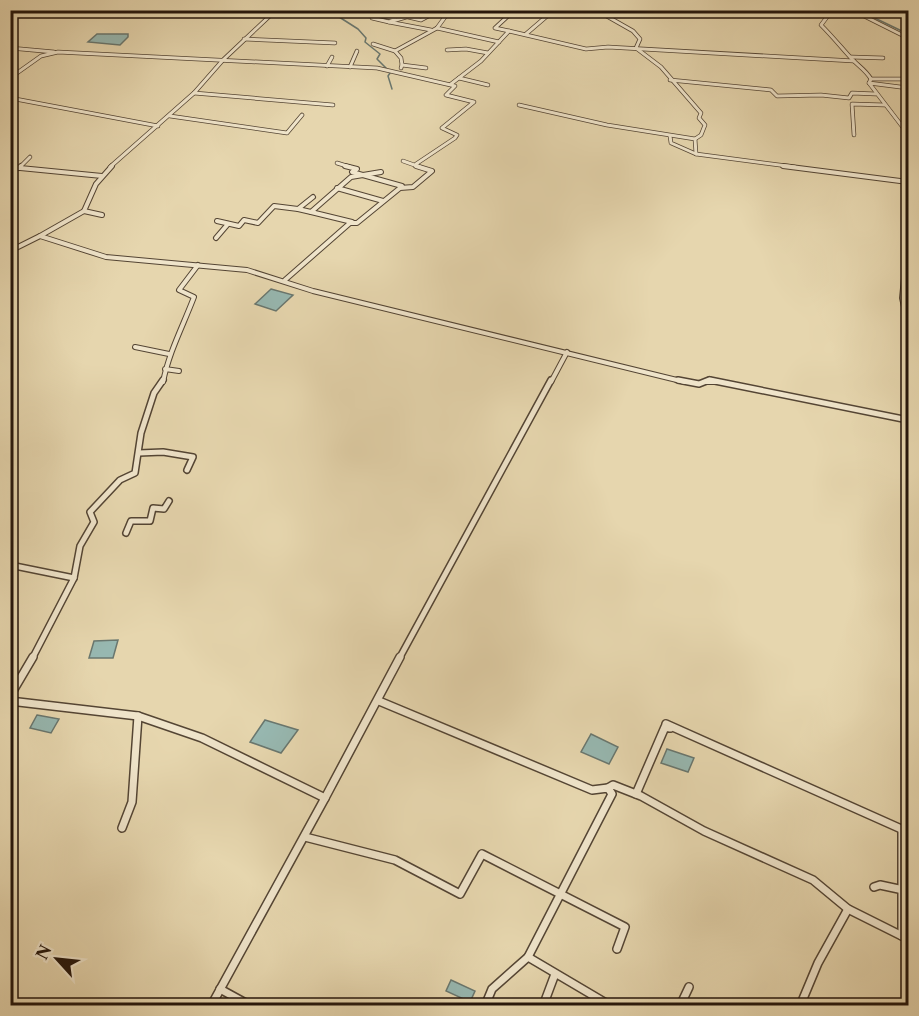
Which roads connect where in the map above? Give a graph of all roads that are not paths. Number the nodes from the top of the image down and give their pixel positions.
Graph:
1 (17, 10) edge
2 (333, 10) edge
3 (360, 10) edge
4 (382, 10) edge
5 (505, 10) edge
6 (554, 10) edge
7 (596, 10) edge
8 (839, 10) edge
9 (852, 10) edge
10 (427, 11) edge
11 (274, 12) edge
12 (434, 13) junction
13 (378, 15) junction
14 (407, 17) junction
15 (13, 18) edge
16 (397, 19) junction
17 (389, 22) junction
18 (12, 26) edge
19 (437, 28) junction
20 (431, 30) junction
21 (509, 31) junction
22 (526, 34) junction
23 (10, 38) edge
24 (909, 38) edge
25 (244, 39) junction
26 (499, 42) junction
27 (335, 43) dead end
28 (373, 44) dead end
29 (10, 48) edge
30 (636, 48) junction
31 (720, 48) dead end
32 (447, 50) dead end
33 (357, 51) dead end
34 (395, 51) junction
35 (58, 52) junction
36 (488, 53) junction
37 (721, 53) junction
38 (332, 57) dead end
39 (883, 58) dead end
40 (852, 59) junction
41 (223, 60) junction
42 (402, 65) junction
43 (327, 66) junction
44 (350, 67) junction
45 (426, 68) dead end
46 (399, 72) junction
47 (10, 78) edge
48 (459, 78) junction
49 (909, 79) edge
50 (670, 80) junction
51 (900, 80) junction
52 (870, 81) junction
53 (451, 84) junction
54 (488, 85) dead end
55 (906, 88) edge
56 (194, 93) junction
57 (876, 94) junction
58 (10, 98) edge
59 (333, 105) dead end
60 (519, 105) dead end
61 (885, 105) junction
62 (302, 115) dead end
63 (170, 116) junction
64 (158, 126) junction
65 (909, 134) edge
66 (854, 135) dead end
67 (670, 136) junction
68 (695, 139) junction
69 (696, 154) junction
70 (30, 157) dead end
71 (403, 161) dead end
72 (337, 163) dead end
73 (416, 164) junction
74 (11, 167) edge
75 (19, 168) junction
76 (381, 172) dead end
77 (364, 175) junction
78 (102, 176) junction
79 (909, 182) edge
80 (337, 188) junction
81 (406, 188) junction
82 (313, 197) dead end
83 (383, 201) junction
84 (298, 209) junction
85 (84, 211) junction
86 (311, 212) junction
87 (102, 214) dead end
88 (217, 221) dead end
89 (353, 223) junction
90 (228, 224) junction
91 (40, 236) junction
92 (216, 238) dead end
93 (909, 239) edge
94 (908, 249) edge
95 (10, 251) edge
96 (198, 265) junction
97 (285, 280) junction
98 (906, 284) edge
99 (908, 323) edge
100 (135, 347) dead end
101 (567, 352) junction
102 (169, 354) junction
103 (165, 369) junction
104 (179, 371) dead end
105 (909, 420) edge
106 (139, 453) junction
107 (187, 470) dead end
108 (169, 501) dead end
109 (126, 532) dead end
110 (11, 565) edge
111 (74, 578) junction
112 (10, 696) edge
113 (10, 701) edge
114 (379, 701) junction
115 (138, 716) junction
116 (608, 788) junction
117 (636, 794) junction
118 (325, 798) junction
119 (122, 828) dead end
120 (905, 831) edge
121 (305, 837) junction
122 (874, 887) dead end
123 (906, 890) edge
124 (561, 896) junction
125 (848, 909) junction
126 (905, 937) edge
127 (617, 949) dead end
128 (528, 957) junction
129 (555, 974) junction
130 (689, 987) dead end
131 (220, 989) junction
132 (211, 1005) edge
133 (251, 1005) edge
134 (485, 1005) edge
135 (543, 1005) edge
136 (611, 1005) edge
137 (680, 1005) edge
138 (800, 1005) edge

1 - 15 street
2 - 11 street
3 - 13 street
4 - 13 street
5 - 21 street
6 - 22 street
7 - 30 street
8 - 40 street
9 - 24 street
10 - 12 street
10 - 14 street
11 - 25 street
12 - 14 street
12 - 19 street
13 - 16 street
13 - 17 street
14 - 16 street
15 - 18 street
16 - 17 street
17 - 20 street
18 - 23 street
19 - 20 street
19 - 26 street
20 - 34 street
21 - 22 street
21 - 26 street
22 - 30 street
25 - 27 street
25 - 41 street
26 - 36 street
28 - 34 street
29 - 35 street
30 - 37 street
30 - 50 street
31 - 37 street
32 - 36 street
33 - 44 street
34 - 42 street
35 - 41 street
35 - 47 street
36 - 48 street
37 - 40 street
38 - 43 street
39 - 40 street
40 - 52 street
41 - 43 street
41 - 56 street
42 - 45 street
42 - 46 street
43 - 44 street
44 - 46 street
46 - 53 street
48 - 53 street
48 - 54 street
49 - 51 street
50 - 57 street
50 - 68 street
51 - 52 street
51 - 55 street
52 - 55 street
52 - 57 street
53 - 73 street
56 - 59 street
56 - 63 street
57 - 61 street
58 - 64 street
60 - 67 street
61 - 65 street
61 - 66 street
62 - 63 street
63 - 64 street
64 - 78 street
67 - 68 street
67 - 69 street
68 - 69 street
69 - 79 street
70 - 75 street
71 - 73 street
72 - 77 street
73 - 81 street
74 - 75 street
75 - 78 street
76 - 77 street
77 - 80 street
77 - 81 street
78 - 85 street
80 - 83 street
80 - 86 street
81 - 83 street
82 - 84 street
83 - 89 street
84 - 86 street
84 - 90 street
85 - 87 street
85 - 91 street
86 - 89 street
88 - 90 street
89 - 97 street
90 - 92 street
91 - 95 street
91 - 96 street
93 - 94 street
94 - 98 street
96 - 97 street
96 - 102 street
97 - 101 street
98 - 99 street
100 - 102 street
101 - 105 street
101 - 114 street
102 - 103 street
103 - 104 street
103 - 106 street
106 - 107 street
106 - 111 street
108 - 109 street
110 - 111 street
111 - 112 street
113 - 115 street
114 - 116 street
114 - 118 street
115 - 118 street
115 - 119 street
116 - 117 street
116 - 124 street
117 - 120 street
117 - 125 street
118 - 121 street
120 - 123 street
121 - 124 street
121 - 131 street
122 - 123 street
123 - 126 street
124 - 127 street
124 - 128 street
125 - 126 street
125 - 138 street
128 - 129 street
128 - 134 street
129 - 135 street
129 - 136 street
130 - 137 street
131 - 132 street
131 - 133 street

